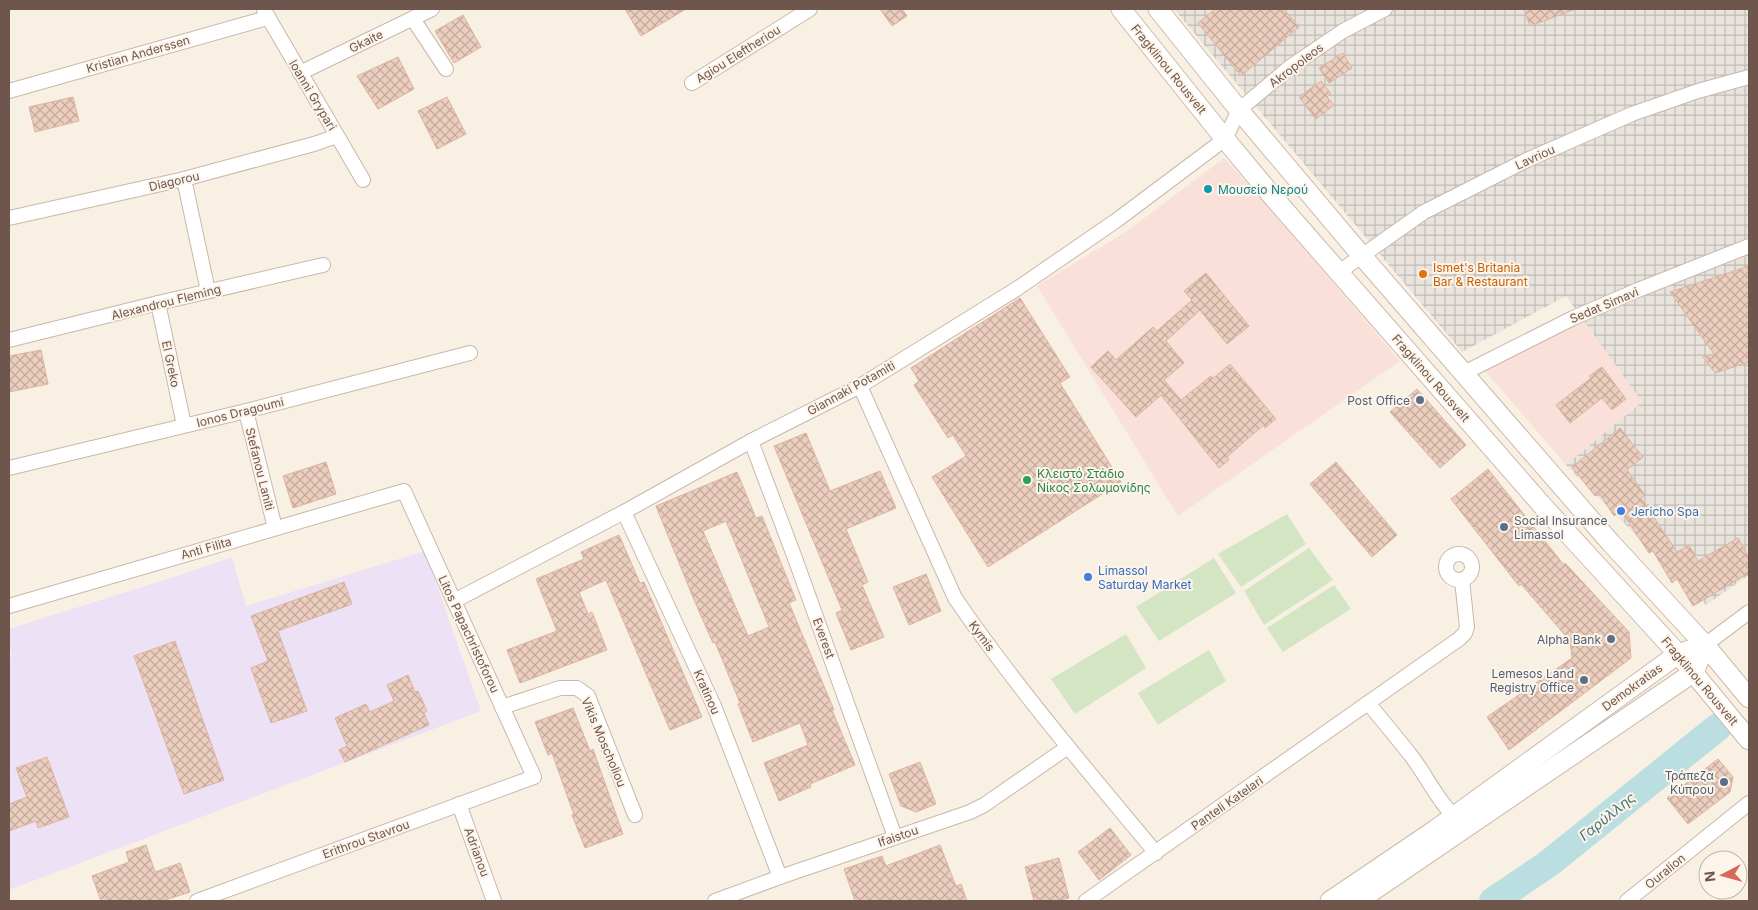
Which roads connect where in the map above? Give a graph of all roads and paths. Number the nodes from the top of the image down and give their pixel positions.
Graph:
1 (432, 9) edge
2 (810, 9) edge
3 (1121, 9) edge
4 (1158, 9) edge
5 (1384, 9) edge
6 (265, 13) edge
7 (413, 18) junction
8 (446, 69) dead end
9 (300, 73) junction
10 (1749, 76) edge
11 (692, 83) dead end
12 (9, 91) edge
13 (1239, 110) junction
14 (337, 136) junction
15 (1225, 139) junction
16 (184, 179) junction
17 (363, 180) dead end
18 (9, 218) edge
19 (1749, 246) edge
20 (1362, 256) junction
21 (323, 265) dead end
22 (1339, 272) junction
23 (208, 291) junction
24 (158, 303) junction
25 (9, 340) edge
26 (470, 353) dead end
27 (1464, 373) junction
28 (860, 386) junction
29 (246, 411) junction
30 (184, 425) junction
31 (751, 441) junction
32 (9, 468) edge
33 (404, 491) joint
34 (624, 512) junction
35 (275, 528) junction
36 (1462, 580) dead end
37 (454, 601) junction
38 (9, 606) edge
39 (1749, 612) edge
40 (1705, 645) junction
41 (1678, 654) junction
42 (1694, 672) junction
43 (1749, 698) edge
44 (1368, 703) junction
45 (502, 707) junction
46 (1749, 740) edge
47 (1068, 747) junction
48 (534, 776) joint
49 (1749, 803) edge
50 (459, 804) junction
51 (635, 815) dead end
52 (1462, 820) junction
53 (895, 836) junction
54 (1156, 853) junction
55 (780, 877) junction
56 (197, 901) edge
57 (494, 901) edge
58 (719, 901) edge
59 (1086, 901) edge
60 (1330, 901) edge
61 (1358, 901) edge
62 (1626, 901) edge

1 - 7 street, Gkaite
2 - 11 street, Agiou Eleftheriou
3 - 15 main road, Fragklinou Rousvelt
4 - 13 main road, Fragklinou Rousvelt
5 - 13 street, Akropoleos
6 - 9 street, Ioanni Grypari
6 - 12 street, Kristian Anderssen
7 - 8 street
7 - 9 street, Gkaite
9 - 14 street, Ioanni Grypari
10 - 20 street, Lavriou
13 - 15 street, Akropoleos
13 - 20 main road, Fragklinou Rousvelt
14 - 16 street, Diagorou
14 - 17 street, Ioanni Grypari
15 - 22 main road, Fragklinou Rousvelt
15 - 28 street, Giannaki Potamiti
16 - 18 street, Diagorou
16 - 23 street
19 - 27 street, Sedat Simavi
20 - 22 street, Lavriou
20 - 27 main road, Fragklinou Rousvelt
21 - 23 street, Alexandrou Fleming
22 - 41 main road, Fragklinou Rousvelt
23 - 24 street, Alexandrou Fleming
24 - 25 street, Alexandrou Fleming
24 - 30 street, El Greko
26 - 29 street, Ionos Dragoumi
27 - 40 main road, Fragklinou Rousvelt
28 - 31 street, Giannaki Potamiti
28 - 47 street, Kymis
29 - 30 street, Ionos Dragoumi
29 - 35 street, Stefanou Laniti
30 - 32 street, Ionos Dragoumi
31 - 34 street, Giannaki Potamiti
31 - 53 street, Everest
33 - 35 street, Anti Filita
33 - 37 street, Litos Papachristoforou
34 - 37 street, Giannaki Potamiti
34 - 55 street, Kratinou
35 - 38 street, Anti Filita
36 - 44 street, Panteli Katelari
37 - 45 street, Litos Papachristoforou
39 - 40 street
40 - 41 main road, Demokratias
40 - 42 main road
40 - 43 main road, Fragklinou Rousvelt
41 - 42 main road, Fragklinou Rousvelt
41 - 52 main road, Demokratias
42 - 46 main road, Fragklinou Rousvelt
42 - 52 main road, Demokratias
44 - 52 street
44 - 54 street, Panteli Katelari
45 - 48 street, Litos Papachristoforou
45 - 51 street, Vikis Moscholiou
47 - 53 street, Ifaistou
47 - 54 street, Kymis
48 - 50 street, Erithrou Stavrou
49 - 62 street, Ouralion
50 - 56 street, Erithrou Stavrou
50 - 57 street, Adrianou
52 - 60 main road, Demokratias
52 - 61 main road, Demokratias
53 - 55 street, Ifaistou
54 - 59 street, Panteli Katelari
55 - 58 street, Ifaistou

